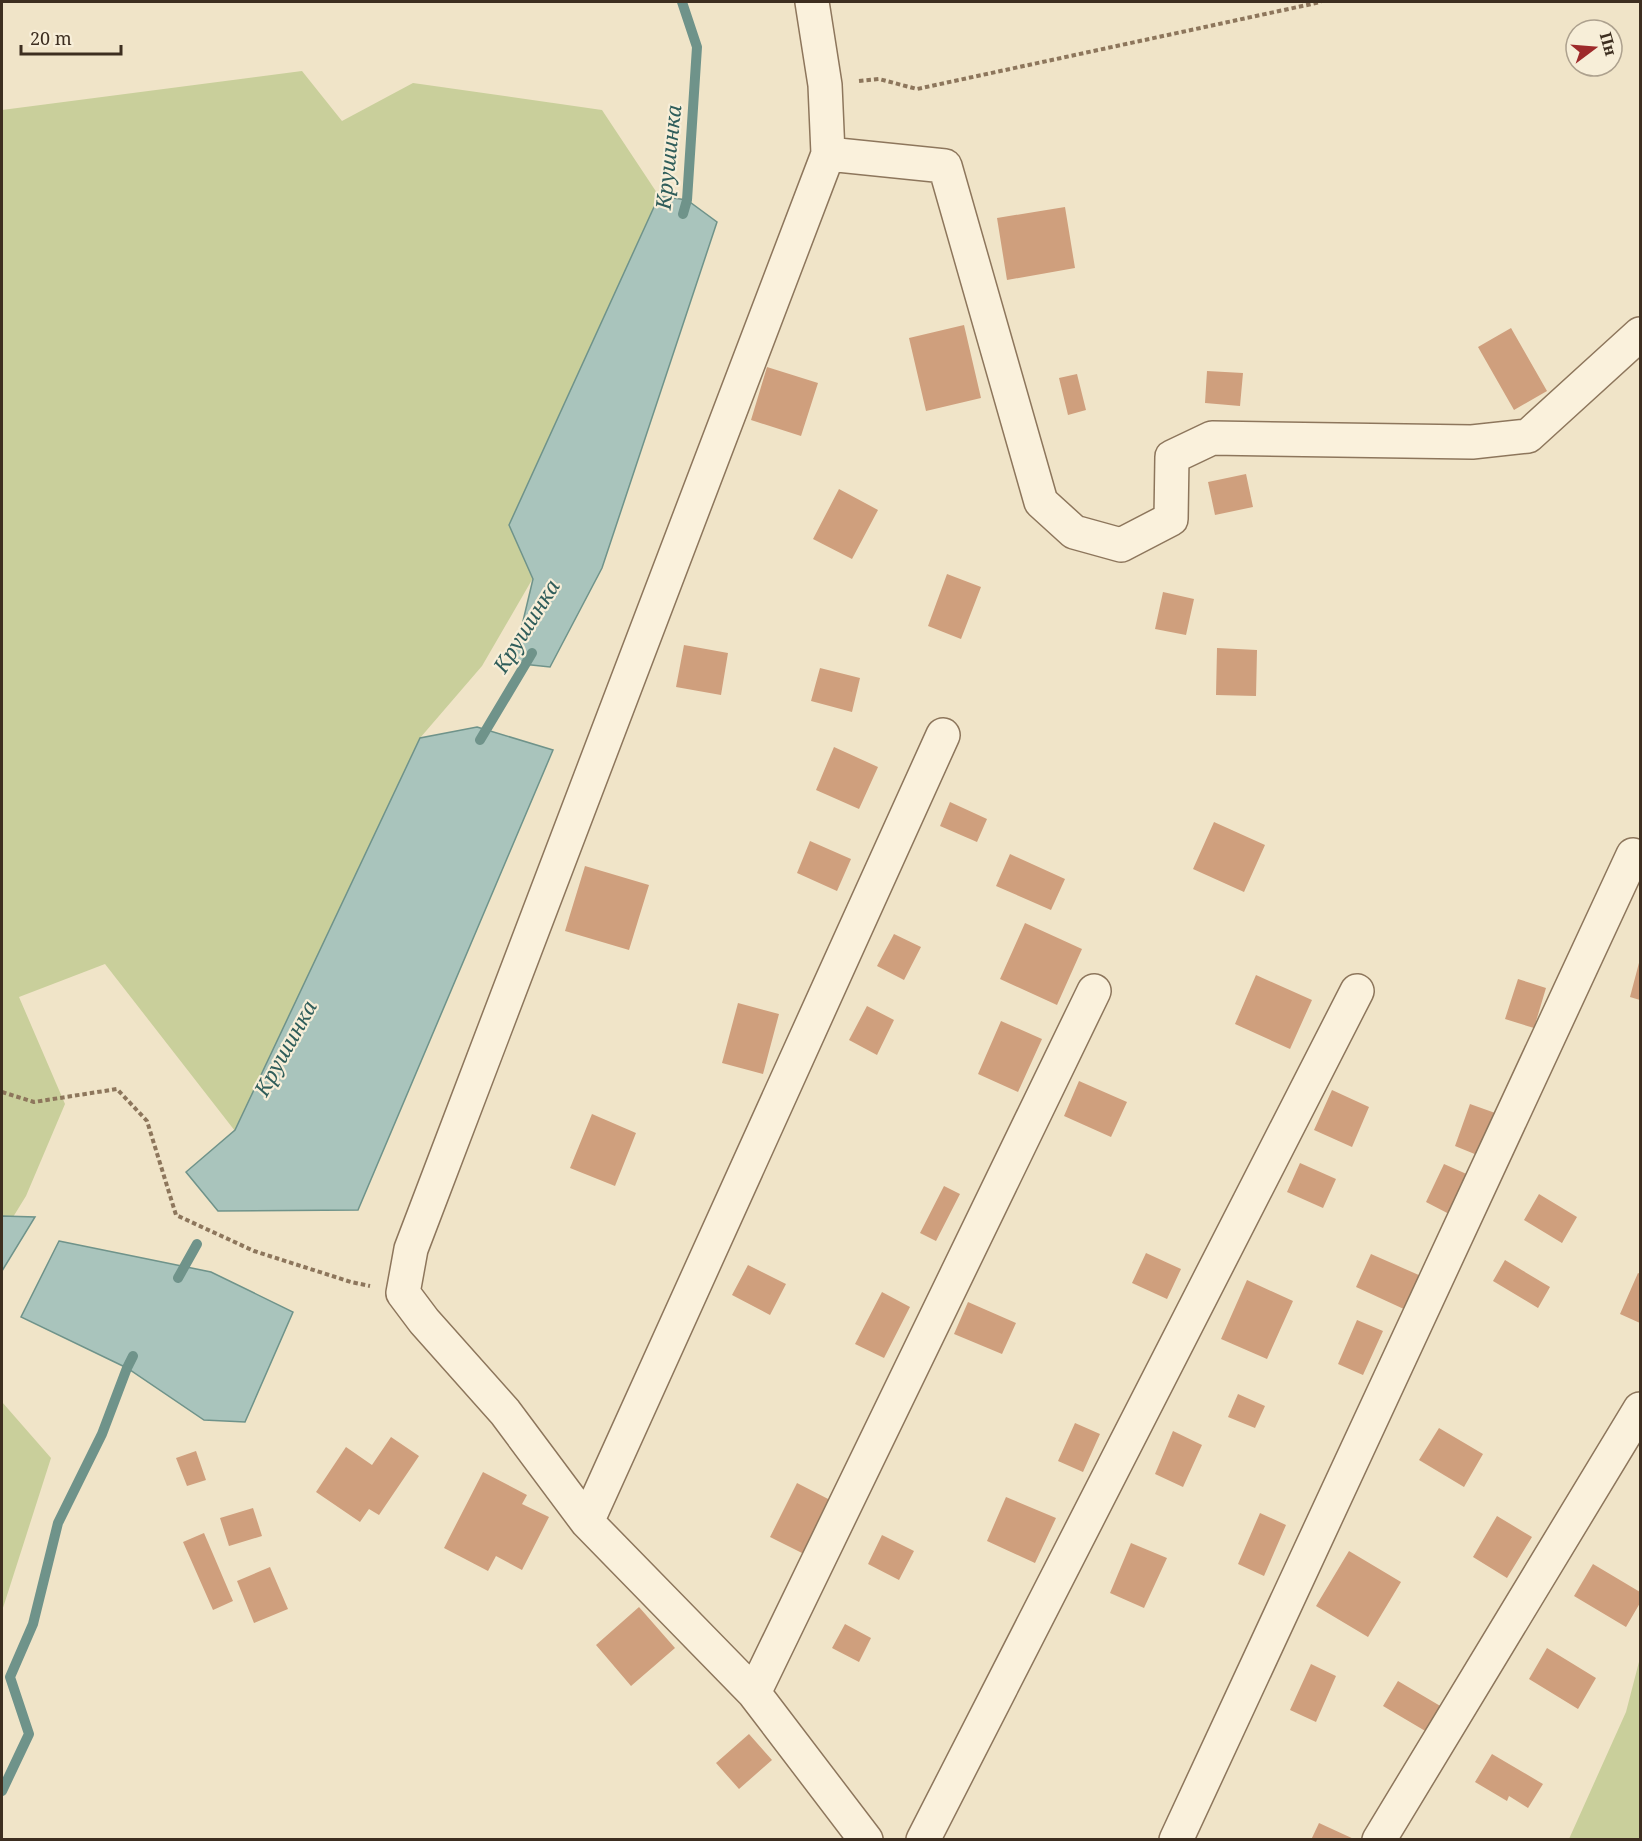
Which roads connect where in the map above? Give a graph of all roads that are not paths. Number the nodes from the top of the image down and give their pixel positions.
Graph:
1 (812, 2) edge
2 (828, 154) junction
3 (1641, 334) edge
4 (943, 735) dead end
5 (1633, 855) dead end
6 (1094, 991) dead end
7 (1357, 991) dead end
8 (1641, 1409) edge
9 (587, 1522) junction
10 (754, 1693) junction
11 (866, 1839) edge
12 (922, 1839) edge
13 (1176, 1839) edge
14 (1379, 1839) edge

1 - 2 street
2 - 3 street
2 - 9 street
4 - 9 street
5 - 13 street
6 - 10 street
7 - 12 street
8 - 14 street
9 - 10 street
10 - 11 street

